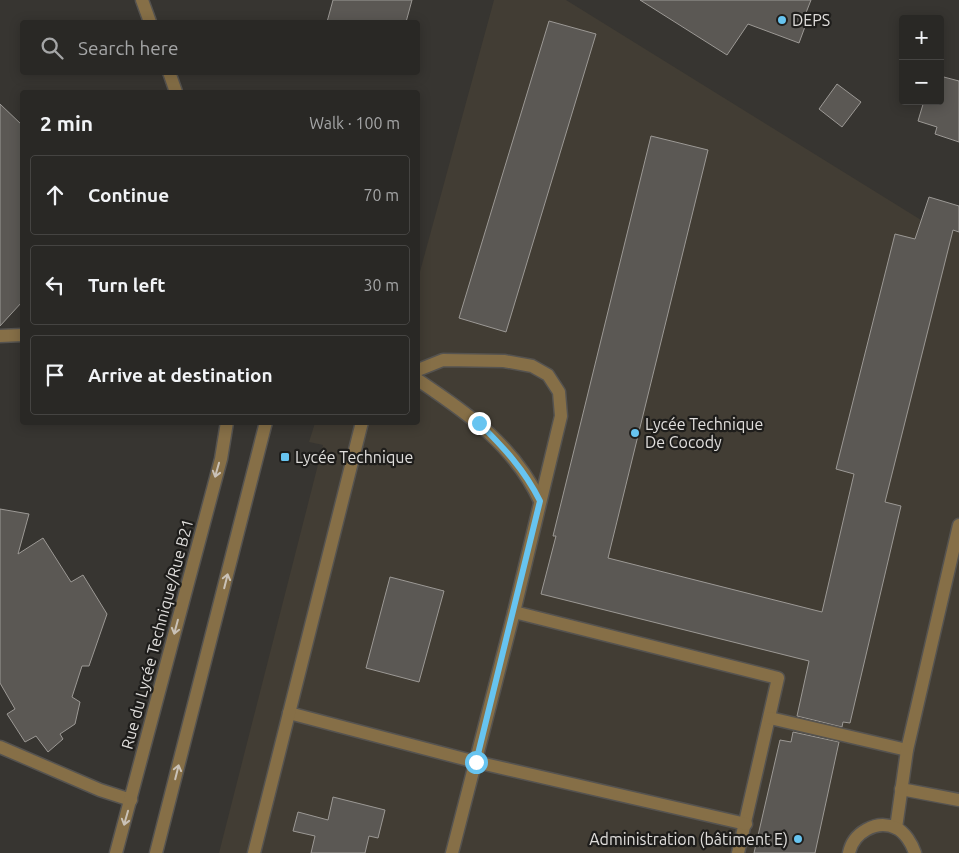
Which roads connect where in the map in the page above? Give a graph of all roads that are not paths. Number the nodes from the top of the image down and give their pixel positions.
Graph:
1 (142, 0) edge
2 (149, 20) edge
3 (170, 75) edge
4 (175, 90) edge
5 (20, 335) edge
6 (0, 336) edge
7 (420, 369) edge
8 (420, 381) edge
9 (227, 425) edge
10 (265, 425) edge
11 (361, 425) edge
12 (540, 501) junction
13 (959, 525) edge
14 (514, 612) junction
15 (289, 713) junction
16 (770, 718) junction
17 (0, 747) edge
18 (906, 750) junction
19 (476, 762) junction
20 (901, 789) junction
21 (131, 800) junction
22 (959, 800) edge
23 (746, 824) junction
24 (896, 828) junction
25 (116, 853) edge
26 (156, 853) edge
27 (254, 853) edge
28 (452, 853) edge
29 (738, 853) edge
30 (849, 853) edge
31 (915, 853) edge

1 - 2 street
3 - 4 street
5 - 6 street
7 - 12 street
8 - 12 street
9 -> 21 street, Rue du Lycée Technique/Rue B21
26 -> 10 street
11 - 15 street
12 - 14 street
13 - 18 street
14 - 16 street
14 - 19 street
15 - 19 street
15 - 27 street
16 - 18 street
16 - 23 street
17 - 21 street
18 - 20 street
19 - 23 street
19 - 28 street
20 - 22 street
20 - 24 street
21 -> 25 street, Rue du Lycée Technique/Rue B21
23 - 29 street
24 - 30 street
24 - 31 street

